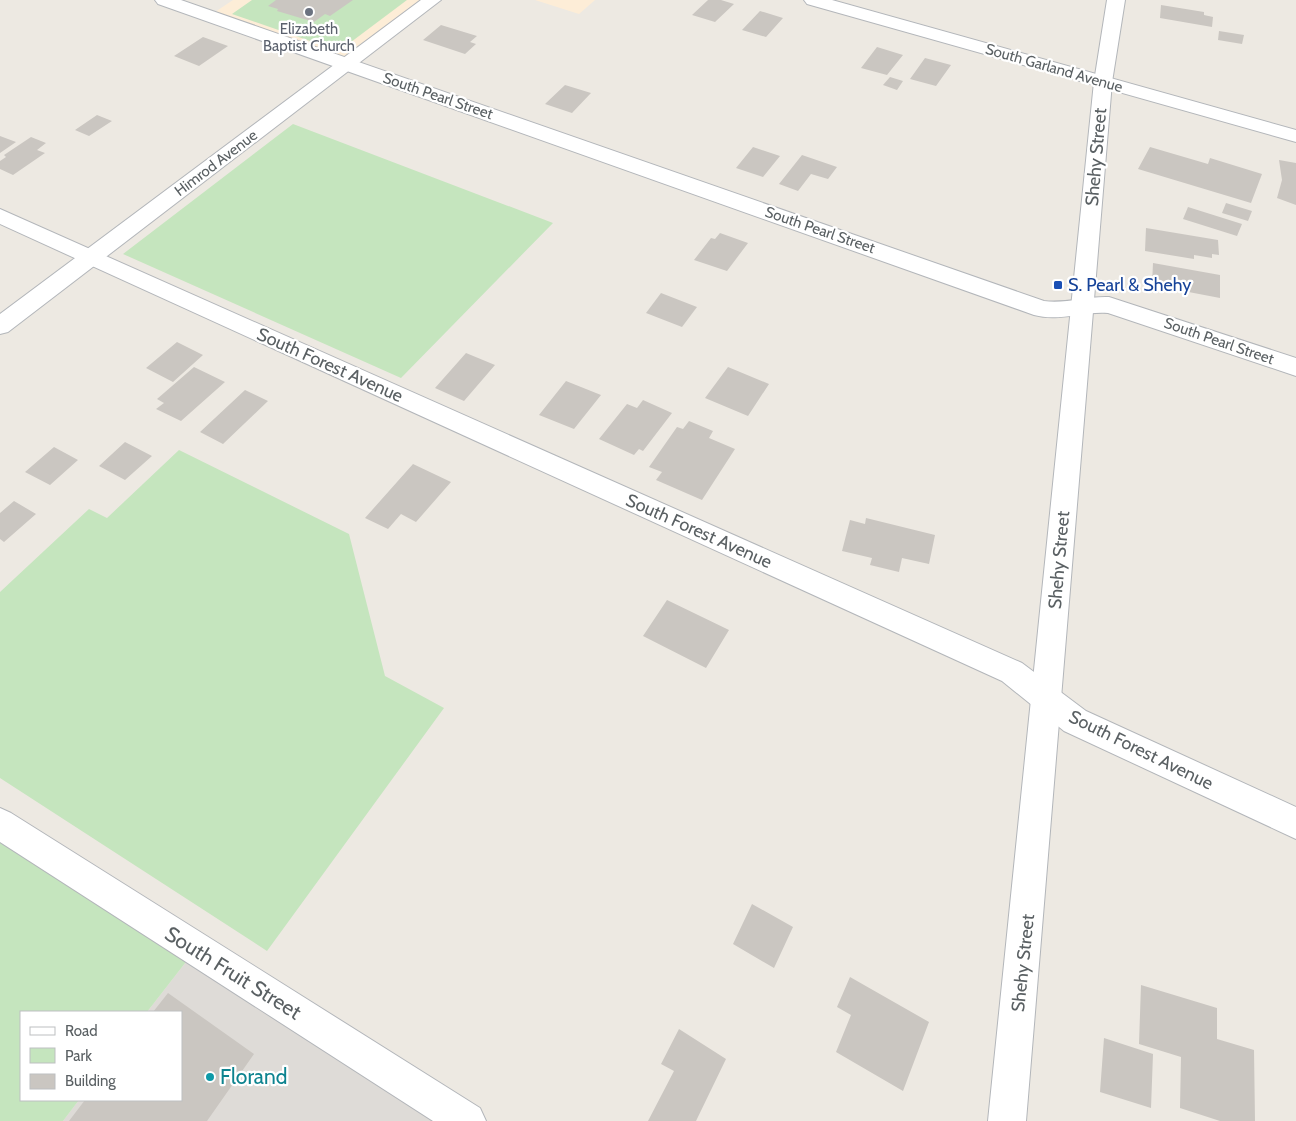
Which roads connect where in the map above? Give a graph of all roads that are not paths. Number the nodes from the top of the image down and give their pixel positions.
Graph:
1 (164, 0) edge
2 (432, 0) edge
3 (812, 0) edge
4 (1116, 0) edge
5 (347, 64) junction
6 (1103, 82) junction
7 (1296, 136) edge
8 (0, 216) edge
9 (91, 258) junction
10 (1082, 306) junction
11 (0, 326) edge
12 (1296, 367) edge
13 (1048, 699) junction
14 (1296, 823) edge
15 (0, 824) edge
16 (467, 1121) edge
17 (1008, 1121) edge

1 - 5 street, South Pearl Street
2 - 5 street, Himrod Avenue
3 - 6 street, South Garland Avenue
4 - 6 street, Shehy Street
5 - 9 street, Himrod Avenue
5 - 10 street, South Pearl Street
6 - 7 street, South Garland Avenue
6 - 10 street, Shehy Street
8 - 9 street, South Forest Avenue
9 - 11 street, Himrod Avenue
9 - 13 street, South Forest Avenue
10 - 12 street, South Pearl Street
10 - 13 street, Shehy Street
13 - 14 street, South Forest Avenue
13 - 17 street, Shehy Street
15 - 16 street, South Fruit Street

